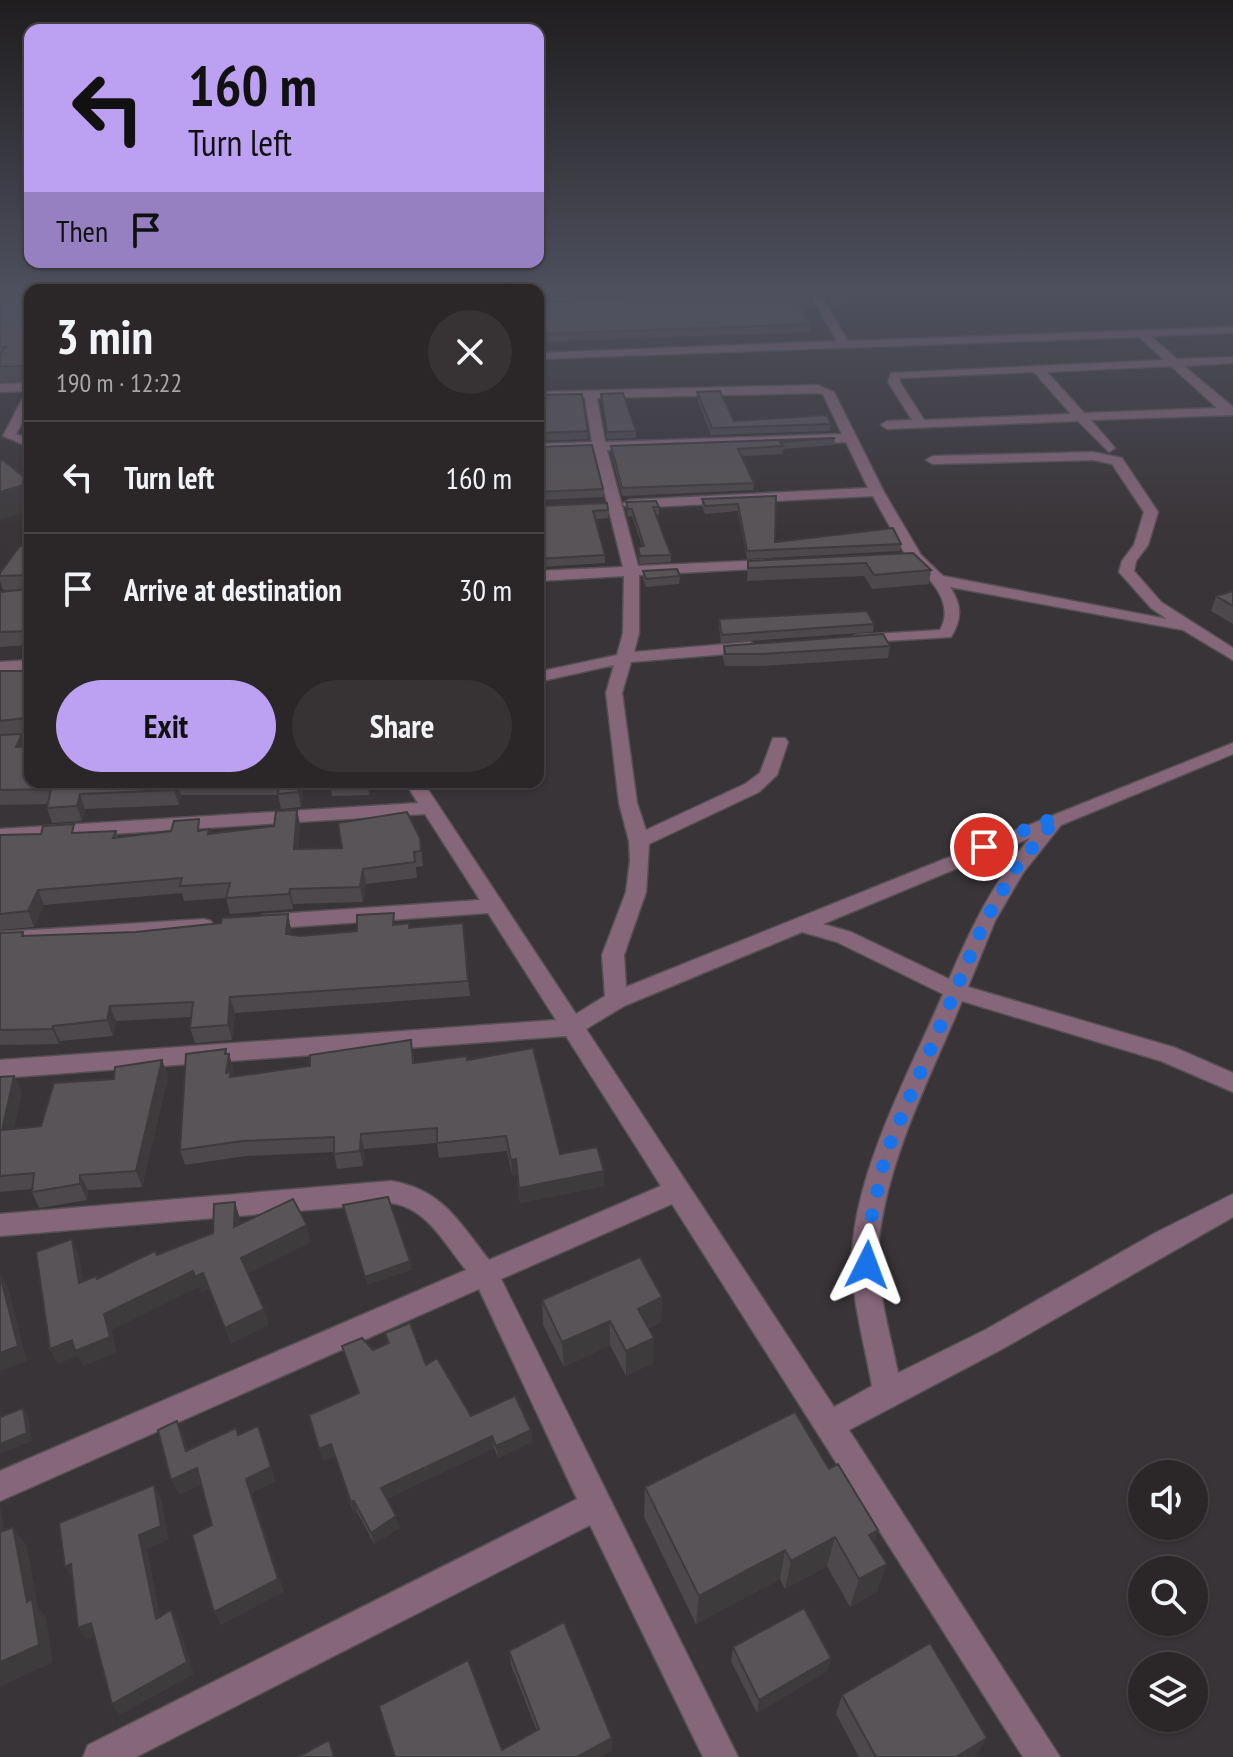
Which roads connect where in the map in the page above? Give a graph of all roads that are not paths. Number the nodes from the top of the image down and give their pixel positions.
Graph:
1 (895, 375) edge
2 (1043, 375) edge
3 (1189, 375) edge
4 (24, 387) edge
5 (0, 388) edge
6 (591, 395) junction
7 (544, 396) edge
8 (24, 405) edge
9 (1230, 411) edge
10 (1082, 417) junction
11 (921, 424) junction
12 (887, 425) dead end
13 (4, 435) edge
14 (851, 438) junction
15 (24, 441) edge
16 (601, 446) junction
17 (544, 448) edge
18 (1109, 448) dead end
19 (933, 460) dead end
20 (877, 492) junction
21 (607, 504) junction
22 (915, 558) junction
23 (869, 560) edge
24 (794, 563) edge
25 (632, 572) junction
26 (544, 576) edge
27 (939, 580) junction
28 (1190, 628) junction
29 (836, 641) edge
30 (770, 646) edge
31 (1233, 655) edge
32 (624, 658) junction
33 (24, 665) edge
34 (0, 667) edge
35 (544, 676) edge
36 (24, 741) edge
37 (779, 742) dead end
38 (0, 743) edge
39 (1233, 748) edge
40 (418, 788) edge
41 (430, 808) junction
42 (1057, 817) junction
43 (0, 835) edge
44 (639, 841) junction
45 (493, 906) junction
46 (798, 924) junction
47 (0, 939) edge
48 (955, 991) junction
49 (616, 1000) junction
50 (572, 1027) junction
51 (0, 1069) edge
52 (1233, 1083) edge
53 (677, 1190) junction
54 (1233, 1205) edge
55 (0, 1225) edge
56 (485, 1274) junction
57 (887, 1390) junction
58 (830, 1425) junction
59 (0, 1486) edge
60 (596, 1506) junction
61 (100, 1757) edge
62 (721, 1757) edge
63 (1043, 1757) edge

1 - 11 street
2 - 10 street
3 - 9 street
4 - 5 street
6 - 7 street
6 - 14 street
6 - 16 street
8 - 13 street
9 - 10 street
10 - 11 street
10 - 18 street
11 - 12 street
13 - 15 street
14 - 16 street
14 - 20 street
16 - 17 street
16 - 21 street
19 - 28 street
20 - 21 street
20 - 22 street
21 - 25 street
22 - 23 street
22 - 27 street
24 - 25 street
25 - 26 street
25 - 32 street
27 - 28 street
27 - 29 street
28 - 31 street
30 - 32 street
32 - 35 street
32 - 44 street
33 - 34 street
36 - 38 street
37 - 44 street
39 - 42 street
40 - 41 street
41 - 43 street
41 - 45 street
42 - 46 street
42 - 48 street
44 - 49 street
45 - 47 street
45 - 50 street
46 - 48 street
46 - 49 street
48 - 52 street
48 - 57 street
49 - 50 street
50 - 51 street
50 - 53 street
53 - 56 street
53 - 58 street
54 - 57 street
55 - 56 street
56 - 59 street
56 - 60 street
57 - 58 street
58 - 63 street
60 - 61 street
60 - 62 street

